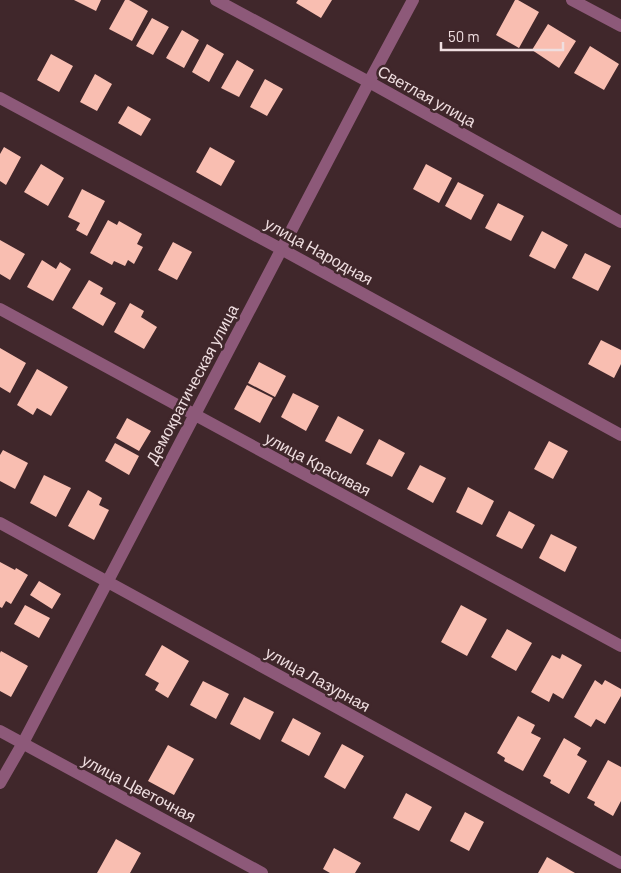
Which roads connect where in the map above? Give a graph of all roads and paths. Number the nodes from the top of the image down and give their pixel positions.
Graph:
1 (216, 0) edge
2 (413, 0) edge
3 (572, 0) edge
4 (621, 26) edge
5 (369, 82) junction
6 (0, 98) edge
7 (621, 222) edge
8 (281, 249) junction
9 (0, 309) edge
10 (195, 415) junction
11 (621, 435) edge
12 (0, 523) edge
13 (108, 582) junction
14 (621, 646) edge
15 (0, 731) edge
16 (23, 744) junction
17 (0, 783) edge
18 (621, 864) edge
19 (262, 873) edge

1 - 5 street, Светлая улица
2 - 5 street, Демократическая улица
3 - 4 street
5 - 7 street, Светлая улица
5 - 8 street, Демократическая улица
6 - 8 street, улица Народная
8 - 10 street, Демократическая улица
8 - 11 street, улица Народная
9 - 10 street, улица Красивая
10 - 13 street, Демократическая улица
10 - 14 street, улица Красивая
12 - 13 street, улица Лазурная
13 - 16 street, Демократическая улица
13 - 18 street, улица Лазурная
15 - 16 street, улица Цветочная
16 - 17 street, Демократическая улица
16 - 19 street, улица Цветочная

